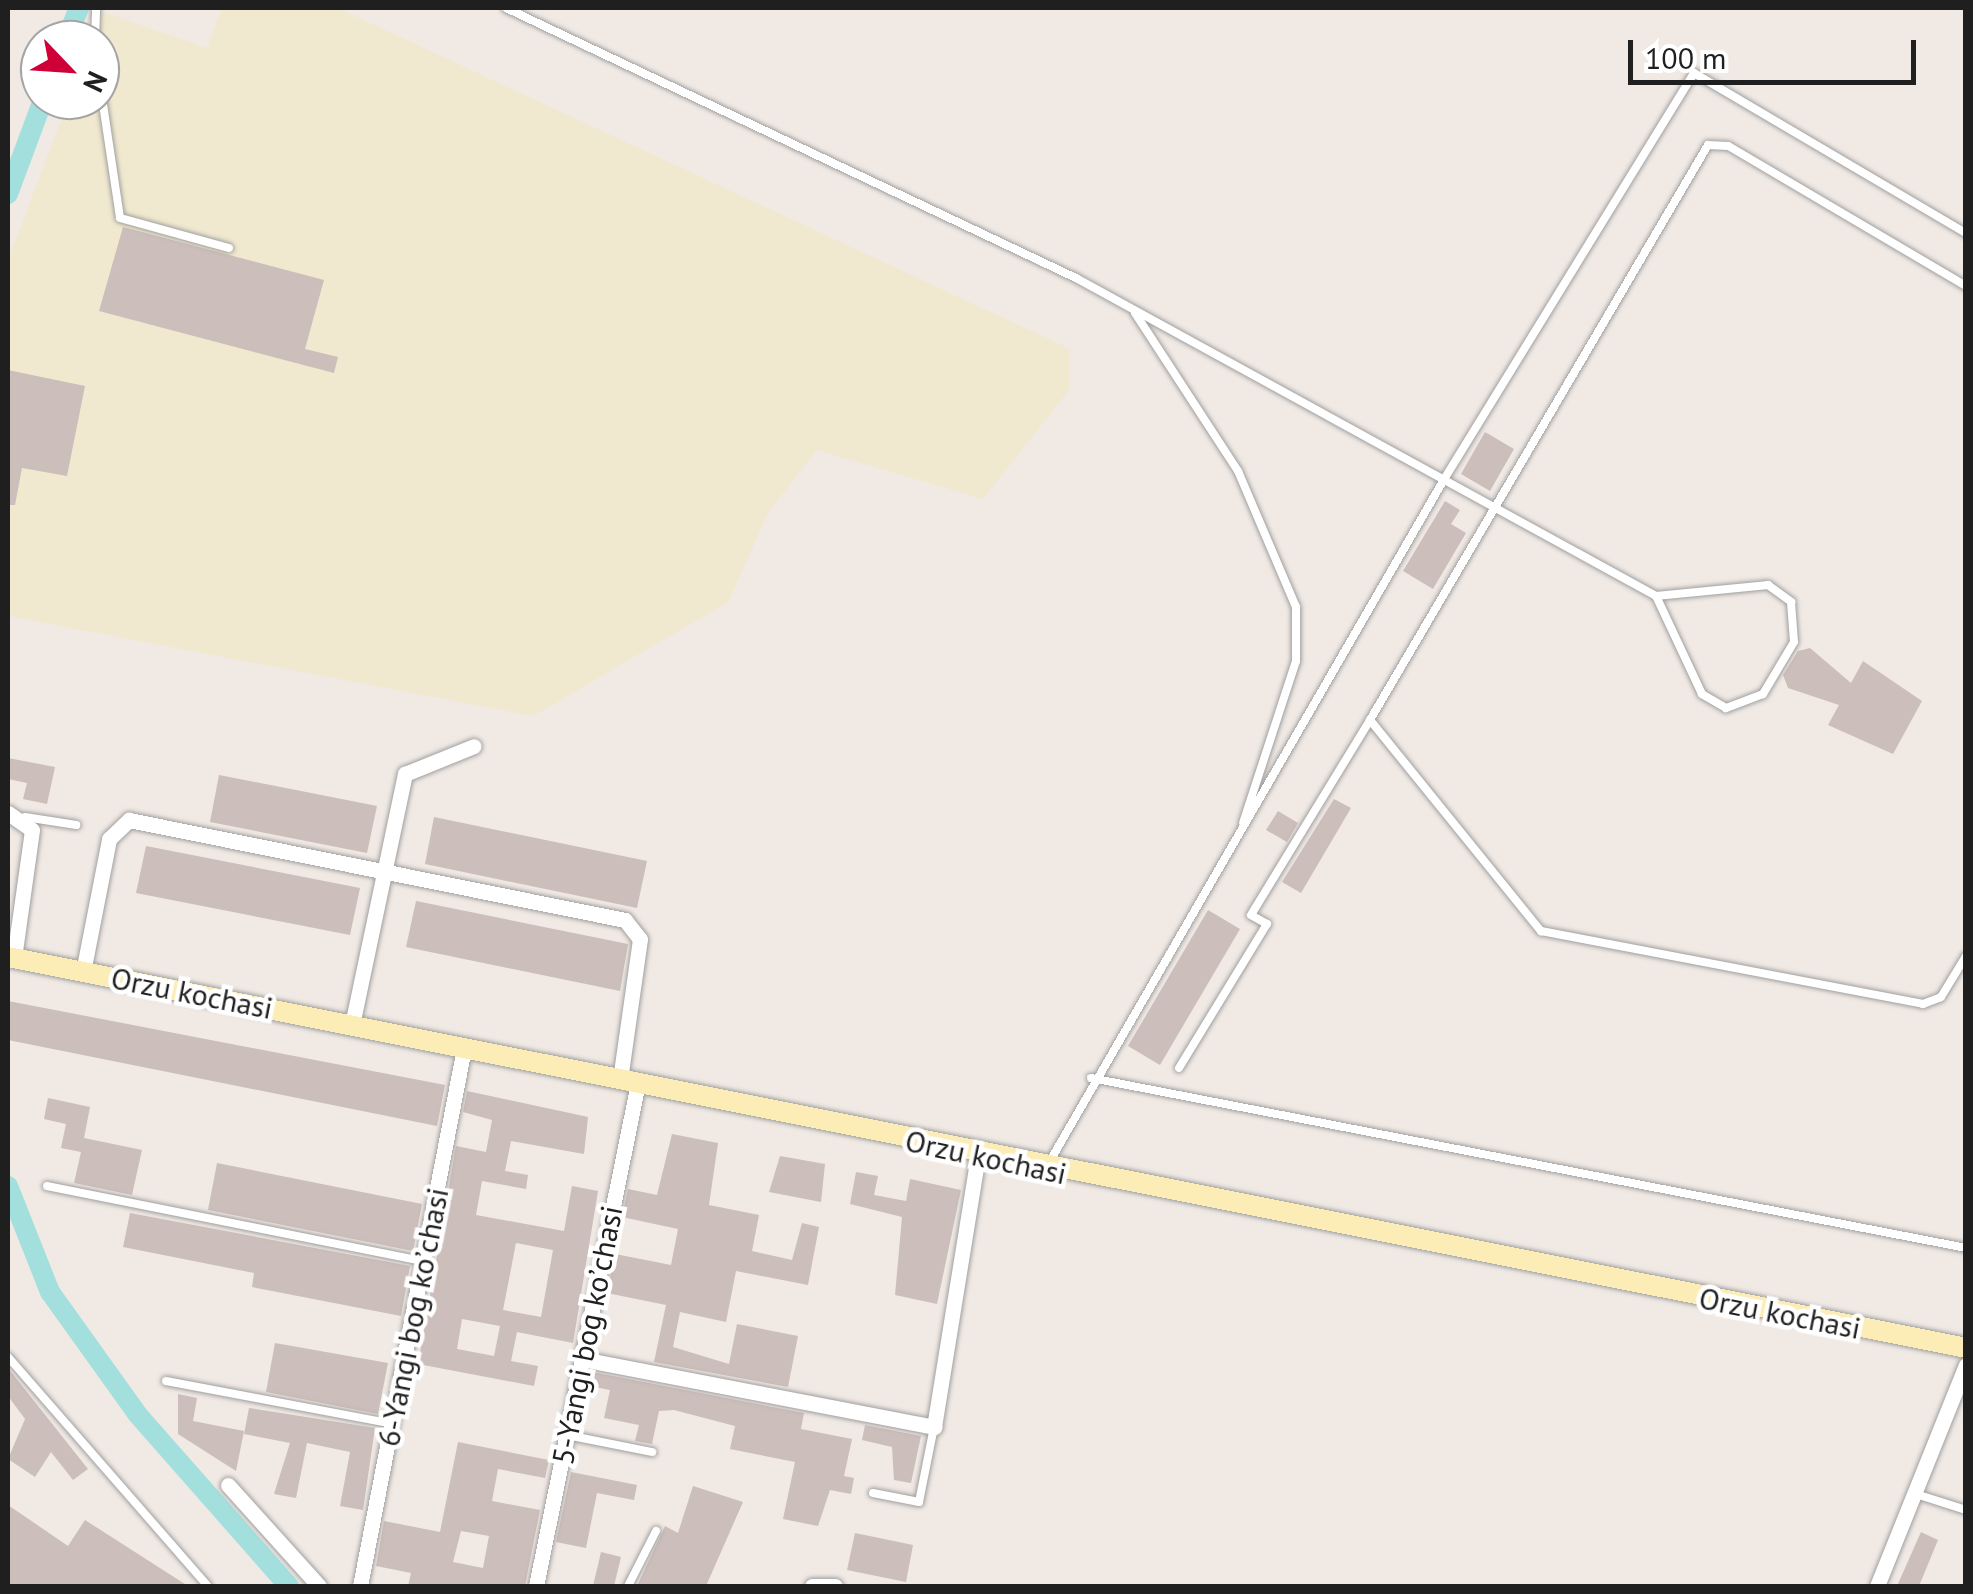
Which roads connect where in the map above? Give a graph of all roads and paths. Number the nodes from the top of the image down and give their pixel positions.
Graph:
1 (506, 8) edge
2 (105, 120) edge
3 (1966, 233) edge
4 (229, 248) dead end
5 (1966, 286) edge
6 (1133, 309) junction
7 (1443, 481) junction
8 (1495, 510) junction
9 (1656, 596) junction
10 (1370, 720) junction
11 (474, 746) dead end
12 (8, 813) edge
13 (25, 817) junction
14 (76, 824) dead end
15 (1242, 826) junction
16 (380, 871) junction
17 (1966, 956) edge
18 (11, 957) edge
19 (83, 972) junction
20 (352, 1025) junction
21 (464, 1048) junction
22 (1179, 1068) dead end
23 (1092, 1078) junction
24 (629, 1081) junction
25 (978, 1156) junction
26 (1046, 1170) junction
27 (47, 1186) dead end
28 (1966, 1248) edge
29 (424, 1261) junction
30 (1966, 1348) edge
31 (8, 1357) edge
32 (582, 1359) junction
33 (1966, 1365) edge
34 (166, 1381) dead end
35 (393, 1424) junction
36 (934, 1427) junction
37 (567, 1435) junction
38 (652, 1452) dead end
39 (228, 1485) dead end
40 (873, 1492) dead end
41 (1918, 1494) junction
42 (1966, 1510) edge
43 (656, 1531) dead end
44 (208, 1586) edge
45 (320, 1586) edge
46 (360, 1586) edge
47 (536, 1586) edge
48 (628, 1586) edge
49 (812, 1586) edge
50 (835, 1586) edge
51 (1878, 1586) edge

1 - 6 lane
2 - 4 lane
3 - 7 lane
5 - 8 lane
6 - 7 lane
6 - 15 lane
7 - 8 lane
7 - 15 lane
8 - 9 lane
8 - 10 lane
9 - 9 lane
10 - 17 lane
10 - 22 lane
11 - 16 street
12 - 13 street
13 - 14 lane
13 - 18 street
15 - 23 lane
16 - 19 street, 5-Yangi bog koʼchasi
16 - 20 street
16 - 24 street, 5-Yangi bog koʼchasi
18 - 19 main road, Orzu kochasi
19 - 20 main road, Orzu kochasi
20 - 21 main road, Orzu kochasi
21 - 24 main road, Orzu kochasi
21 - 29 street, 6-Yangi bog koʼchasi
23 - 26 lane
23 - 28 lane
24 - 25 main road, Orzu kochasi
24 - 32 street, 5-Yangi bog koʼchasi
25 - 26 main road, Orzu kochasi
25 - 36 street
26 - 30 main road, Orzu kochasi
27 - 29 lane
29 - 35 street, 6-Yangi bog koʼchasi
31 - 44 lane
32 - 36 street
32 - 37 street, 5-Yangi bog koʼchasi
33 - 41 street
34 - 35 lane
35 - 46 street, 6-Yangi bog koʼchasi
36 - 40 lane
37 - 38 lane
37 - 47 street, 5-Yangi bog koʼchasi
39 - 45 street
41 - 42 lane
41 - 51 street
43 - 48 lane
49 - 50 street

